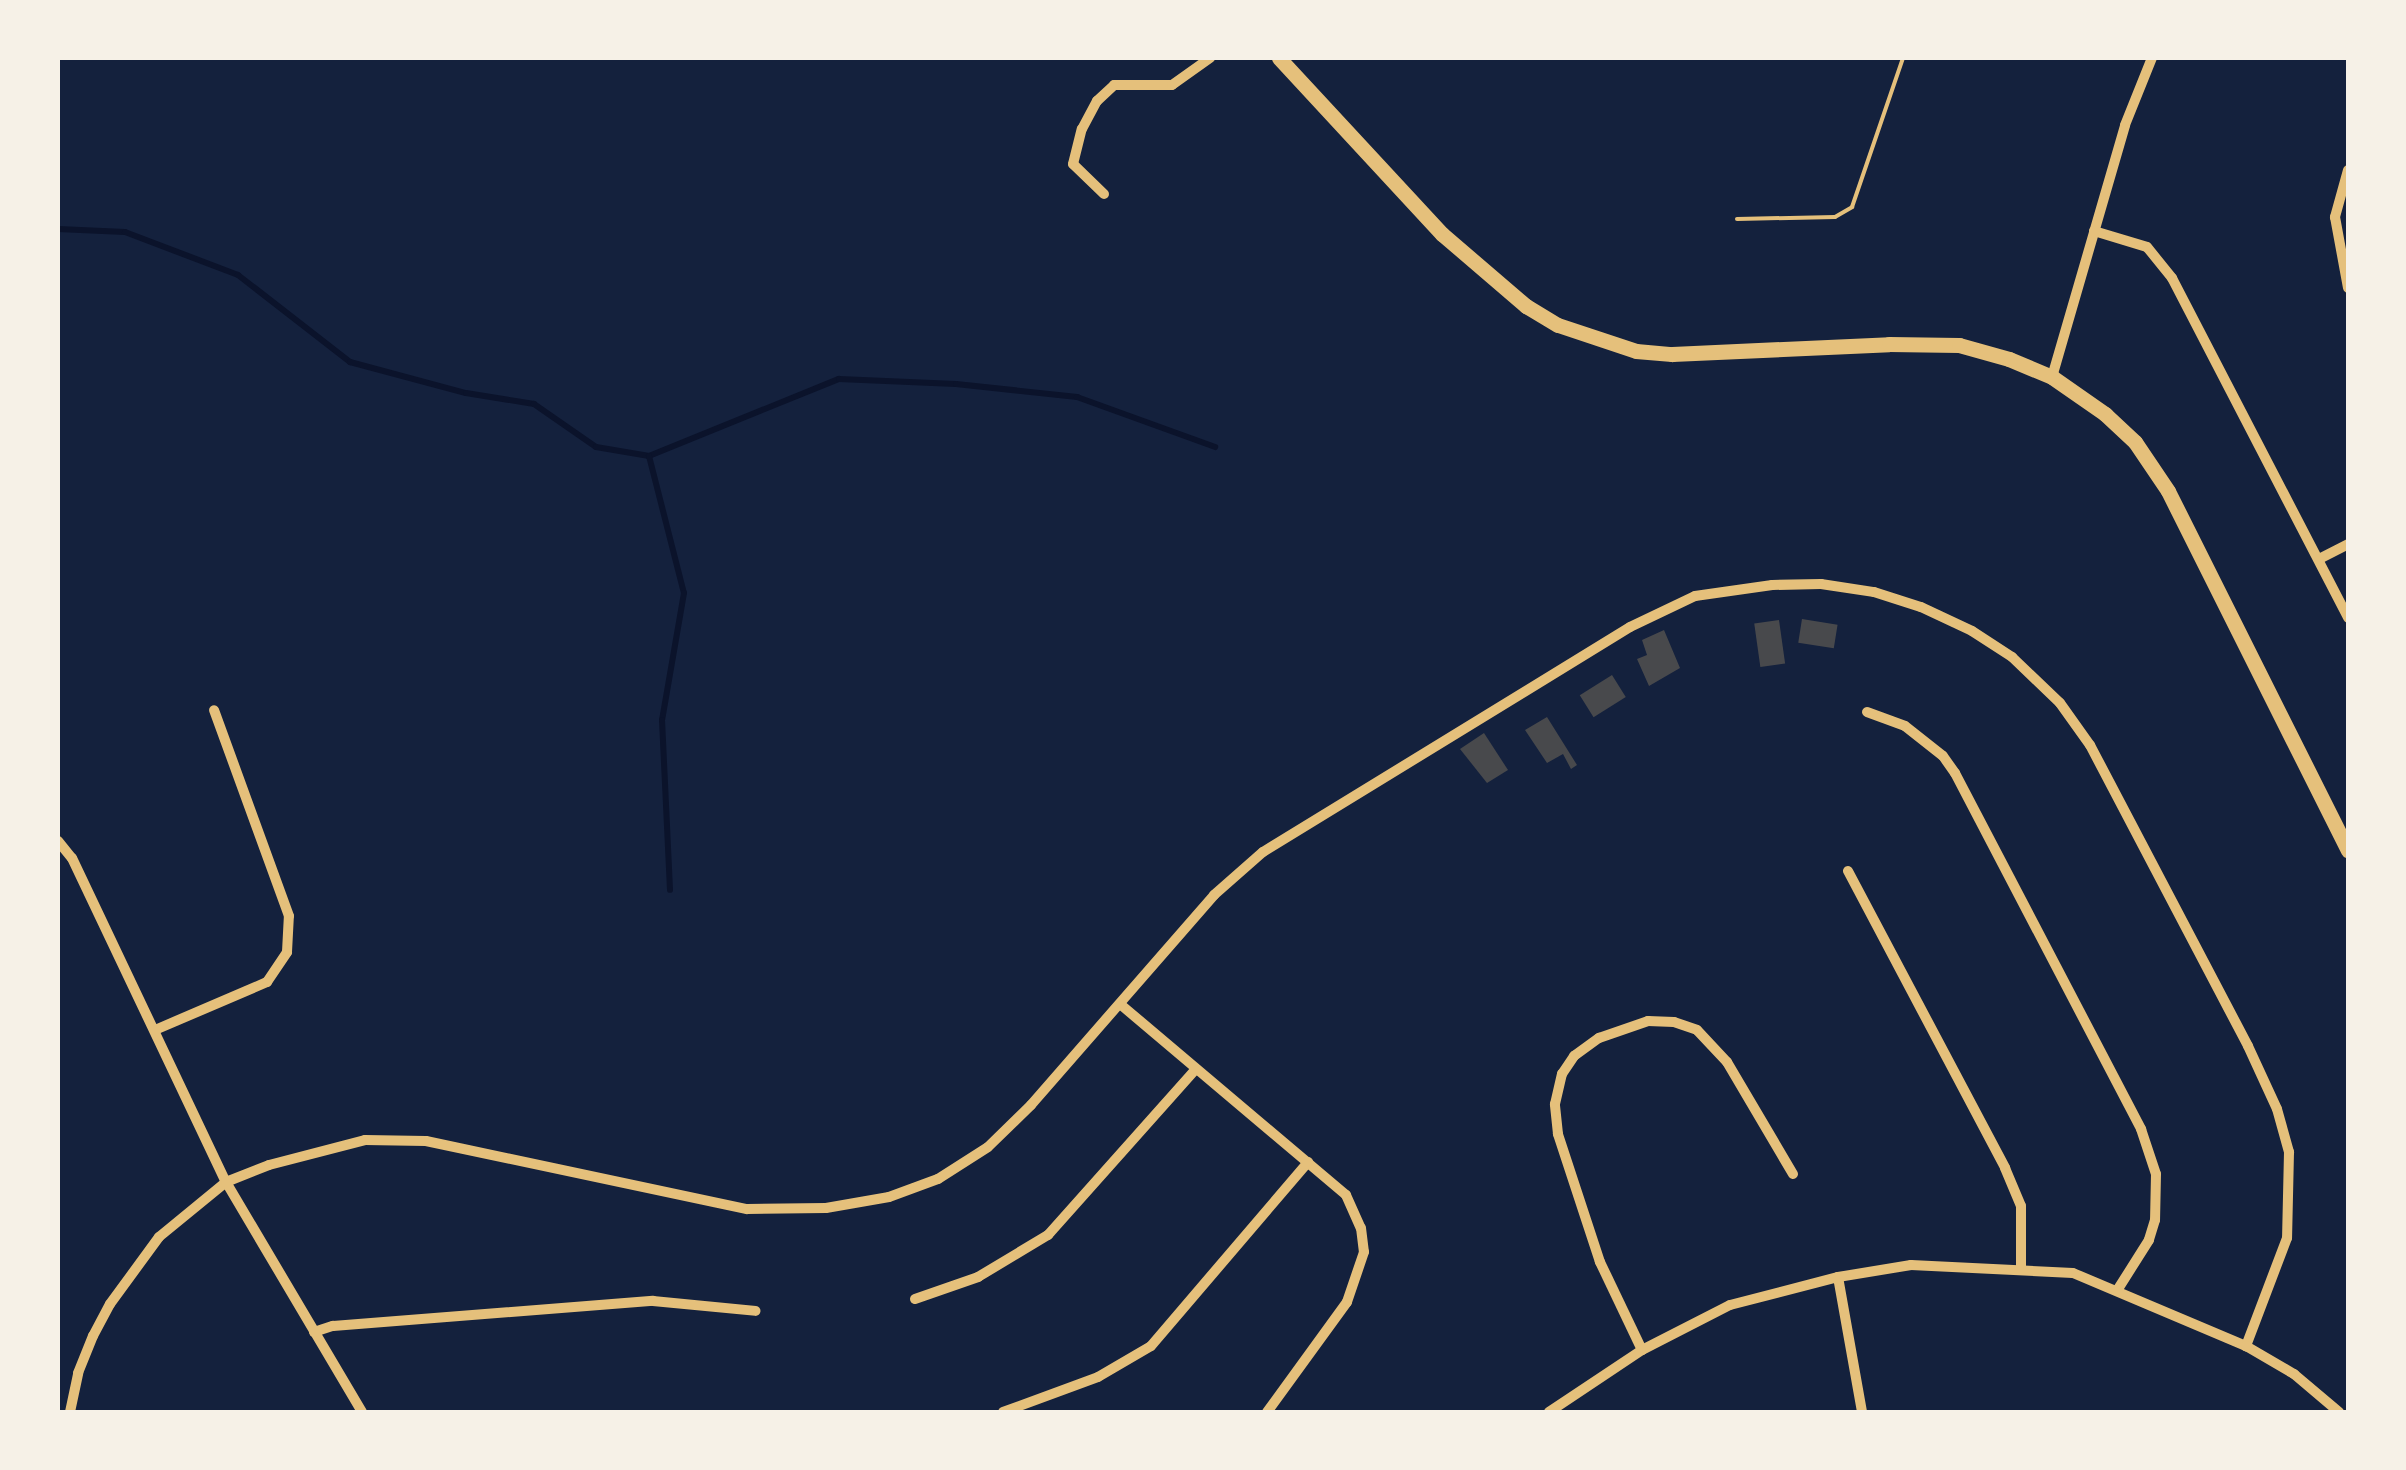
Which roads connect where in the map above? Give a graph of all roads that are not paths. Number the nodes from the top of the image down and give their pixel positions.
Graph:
1 (1210, 58) edge
2 (1279, 58) edge
3 (2152, 58) edge
4 (2348, 170) edge
5 (1104, 194) dead end
6 (2094, 231) junction
7 (2348, 288) edge
8 (2052, 377) junction
9 (2348, 544) edge
10 (2319, 559) junction
11 (2348, 618) edge
12 (214, 710) dead end
13 (1868, 712) dead end
14 (58, 841) edge
15 (2348, 850) edge
16 (1848, 871) dead end
17 (1120, 1004) junction
18 (155, 1030) junction
19 (1196, 1070) junction
20 (1308, 1162) junction
21 (1793, 1174) dead end
22 (226, 1182) junction
23 (2021, 1270) junction
24 (1838, 1276) junction
25 (2118, 1288) junction
26 (915, 1298) dead end
27 (756, 1310) dead end
28 (314, 1332) junction
29 (2246, 1346) junction
30 (1642, 1350) junction
31 (70, 1412) edge
32 (362, 1412) edge
33 (1004, 1412) edge
34 (1266, 1412) edge
35 (1548, 1412) edge
36 (1862, 1412) edge
37 (2339, 1412) edge

1 - 5 street
2 - 8 street
3 - 6 street
4 - 7 street
6 - 8 street
6 - 10 street
8 - 15 street
9 - 10 street
10 - 11 street
12 - 18 street
13 - 25 street
14 - 18 street
16 - 23 street
17 - 19 street
17 - 22 street
17 - 29 street
18 - 22 street
19 - 20 street
19 - 26 street
20 - 33 street
20 - 34 street
21 - 30 street
22 - 28 street
22 - 31 street
23 - 24 street
23 - 25 street
24 - 30 street
24 - 36 street
25 - 29 street
27 - 28 street
28 - 32 street
29 - 37 street
30 - 35 street

